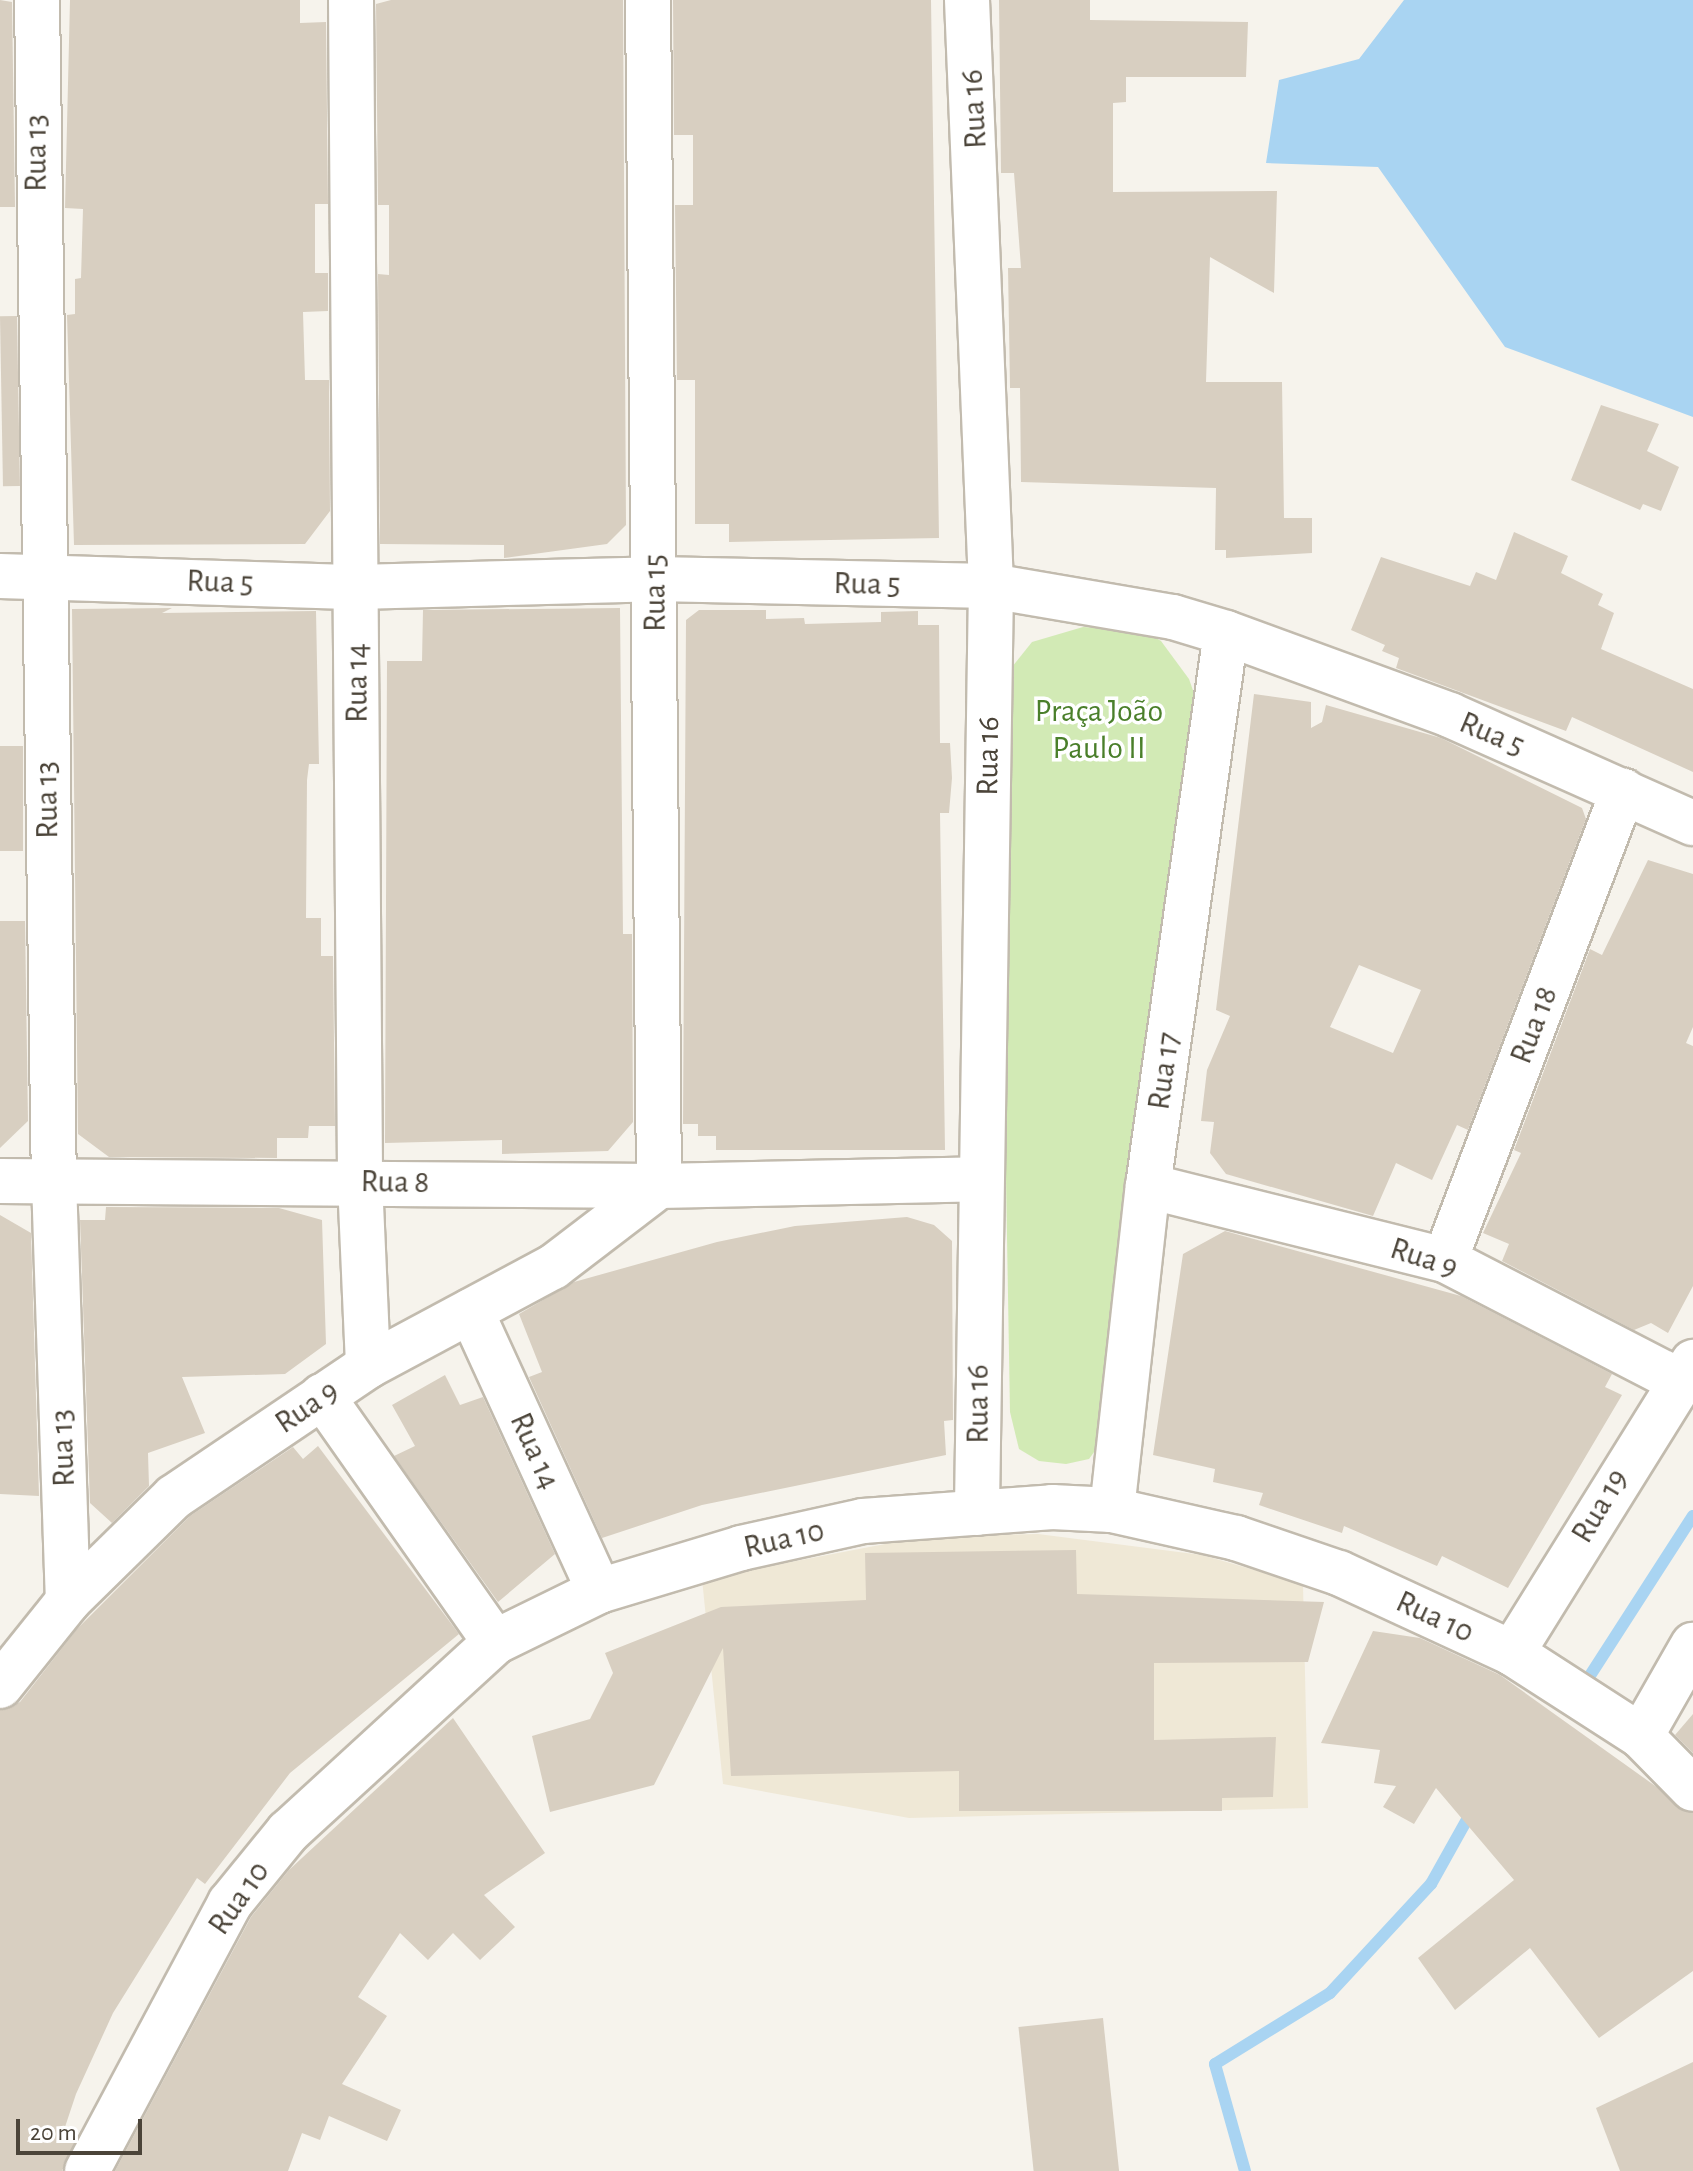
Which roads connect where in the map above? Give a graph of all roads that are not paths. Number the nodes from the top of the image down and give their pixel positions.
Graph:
1 (37, 0) edge
2 (351, 0) edge
3 (648, 0) edge
4 (967, 0) edge
5 (18, 254) edge
6 (21, 576) edge
7 (655, 579) junction
8 (991, 586) junction
9 (357, 587) junction
10 (1226, 633) junction
11 (1623, 791) junction
12 (1693, 823) edge
13 (980, 1179) junction
14 (0, 1181) edge
15 (54, 1181) junction
16 (360, 1181) junction
17 (659, 1186) junction
18 (1148, 1186) junction
19 (1445, 1260) junction
20 (471, 1311) junction
21 (368, 1366) junction
22 (1687, 1372) edge
23 (322, 1396) junction
24 (1112, 1510) junction
25 (977, 1513) junction
26 (599, 1591) junction
27 (68, 1601) junction
28 (495, 1642) junction
29 (1693, 1645) edge
30 (1512, 1653) junction
31 (0, 1686) edge
32 (1641, 1736) junction
33 (1693, 1789) edge
34 (87, 2171) edge

1 - 5 street, Rua 13
2 - 9 street, Rua 14
3 - 7 street, Rua 15
4 - 8 street, Rua 16
5 - 6 street, Rua 13
6 - 9 street, Rua 5
6 - 15 street, Rua 13
7 - 8 street, Rua 5
7 - 9 street, Rua 5
7 - 17 street, Rua 15
8 - 10 street, Rua 5
8 - 13 street, Rua 16
9 - 16 street, Rua 14
10 - 11 street, Rua 5
10 - 18 street, Rua 17
11 - 12 street, Rua 5
11 - 19 street, Rua 18
13 - 17 street, Rua 8
13 - 25 street, Rua 16
14 - 15 street, Rua 8
15 - 16 street, Rua 8
15 - 27 street, Rua 13
16 - 17 street, Rua 8
16 - 21 street, Rua 14
17 - 20 street, Rua 9
18 - 19 street, Rua 9
18 - 24 street, Rua 17
19 - 22 street, Rua 9
20 - 21 street, Rua 9
20 - 26 street, Rua 14
21 - 23 street, Rua 9
22 - 30 street, Rua 19
23 - 27 street, Rua 9
23 - 28 street
24 - 25 street, Rua 10
24 - 30 street, Rua 10
25 - 26 street, Rua 10
26 - 28 street, Rua 10
27 - 31 street, Rua 9
28 - 34 street, Rua 10
29 - 32 street
30 - 32 street, Rua 10
32 - 33 street, Rua 10

